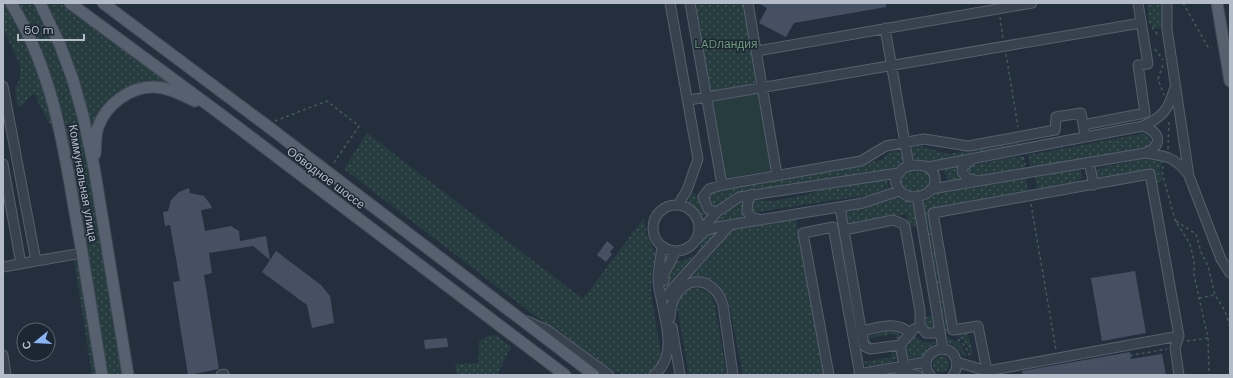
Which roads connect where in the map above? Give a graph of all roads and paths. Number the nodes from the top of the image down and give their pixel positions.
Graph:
1 (12, 3) edge
2 (40, 3) edge
3 (70, 3) edge
4 (103, 3) edge
5 (670, 3) edge
6 (690, 3) edge
7 (748, 3) edge
8 (1032, 3) edge
9 (1138, 3) edge
10 (1167, 3) edge
11 (1184, 3) edge
12 (1217, 3) edge
13 (1141, 22) junction
14 (1150, 26) dead end
15 (885, 28) junction
16 (1159, 36) dead end
17 (1212, 47) dead end
18 (756, 51) junction
19 (1166, 57) dead end
20 (892, 65) junction
21 (1230, 81) edge
22 (3, 86) edge
23 (1175, 87) junction
24 (763, 88) junction
25 (707, 97) junction
26 (689, 100) junction
27 (1169, 104) junction
28 (219, 113) junction
29 (266, 124) junction
30 (1083, 125) junction
31 (1143, 126) junction
32 (1085, 136) junction
33 (905, 143) junction
34 (1145, 153) junction
35 (1168, 156) junction
36 (972, 159) junction
37 (1089, 162) junction
38 (3, 164) edge
39 (909, 166) junction
40 (94, 167) junction
41 (928, 168) junction
42 (327, 172) junction
43 (898, 173) junction
44 (777, 175) junction
45 (1190, 176) junction
46 (980, 181) junction
47 (722, 185) junction
48 (1094, 185) junction
49 (688, 188) junction
50 (932, 189) junction
51 (899, 191) junction
52 (752, 194) junction
53 (916, 196) junction
54 (703, 197) junction
55 (678, 206) junction
56 (840, 207) junction
57 (717, 212) junction
58 (1175, 220) junction
59 (764, 221) junction
60 (729, 226) junction
61 (844, 230) junction
62 (697, 236) junction
63 (662, 246) junction
64 (676, 251) junction
65 (82, 253) junction
66 (36, 261) junction
67 (21, 264) junction
68 (3, 267) edge
69 (1230, 273) edge
70 (1215, 295) junction
71 (666, 296) junction
72 (1199, 298) junction
73 (516, 315) junction
74 (670, 318) junction
75 (920, 322) junction
76 (1230, 327) edge
77 (939, 329) junction
78 (860, 330) junction
79 (910, 333) junction
80 (954, 333) junction
81 (1180, 336) junction
82 (900, 345) junction
83 (943, 349) junction
84 (3, 355) edge
85 (969, 355) dead end
86 (926, 362) junction
87 (957, 362) junction
88 (904, 366) junction
89 (987, 371) junction
90 (860, 374) edge
91 (6, 375) edge
92 (102, 375) edge
93 (128, 375) edge
94 (565, 375) edge
95 (594, 375) edge
96 (609, 375) edge
97 (654, 375) edge
98 (680, 375) edge
99 (733, 375) edge
100 (829, 375) edge
101 (899, 375) edge
102 (917, 375) edge
103 (930, 375) edge
104 (953, 375) edge
105 (1179, 375) edge
106 (1209, 375) edge

1 - 65 main road, Коммунальная улица
2 - 40 main road, Коммунальная улица
3 - 28 main road, Обводное шоссе
4 - 29 main road, Обводное шоссе
5 - 26 lane
6 - 25 lane
7 - 18 lane
8 - 15 lane
9 - 13 lane
10 - 23 lane
11 - 17 path
12 - 21 main road
13 - 20 lane
13 - 30 lane
14 - 16 path
15 - 18 lane
15 - 20 lane
18 - 24 lane
19 - 27 path
20 - 24 lane
20 - 33 lane
22 - 66 lane
23 - 27 lane
23 - 45 lane
24 - 25 lane
24 - 44 lane
25 - 26 lane
25 - 47 lane
26 - 49 lane
27 - 31 lane
27 - 35 path
28 - 40 main road
28 - 94 main road, Обводное шоссе
29 - 42 main road, Обводное шоссе
29 - 42 path
30 - 32 lane
30 - 33 lane
31 - 32 lane
31 - 34 lane
32 - 36 lane
33 - 39 lane
33 - 44 lane
34 - 35 lane
34 - 37 lane
35 - 45 lane
35 - 58 path
36 - 41 lane
36 - 46 lane
37 - 46 lane
37 - 48 lane
38 - 67 lane
39 - 41 lane
39 - 43 lane
40 - 93 main road, Коммунальная улица
41 - 50 lane
42 - 73 main road, Обводное шоссе
43 - 51 lane
43 - 52 lane
44 - 47 lane
45 - 69 lane
46 - 50 lane
47 - 54 lane
48 - 80 lane
48 - 81 lane
49 - 54 lane
49 - 55 lane
50 - 53 lane
51 - 53 lane
51 - 56 lane
52 - 57 lane
52 - 59 lane
53 - 77 lane
54 - 57 lane
55 - 62 lane
55 - 63 lane
56 - 59 lane
56 - 61 lane
57 - 62 lane
58 - 70 path
58 - 72 path
59 - 60 lane
60 - 62 lane
60 - 71 lane
61 - 75 lane
61 - 78 lane
62 - 64 lane
63 - 64 lane
63 - 97 lane
64 - 71 lane
65 - 66 lane
65 - 92 main road, Коммунальная улица
66 - 67 lane
67 - 68 lane
70 - 72 path
70 - 76 path
71 - 74 lane
72 - 106 path
73 - 95 main road, Обводное шоссе
73 - 96 lane
74 - 98 lane
74 - 99 lane
75 - 77 lane
75 - 79 lane
77 - 83 lane
78 - 79 lane
78 - 82 lane
79 - 82 lane
80 - 85 path
80 - 89 lane
81 - 89 lane
81 - 105 lane
82 - 88 lane
83 - 86 lane
83 - 87 lane
84 - 91 lane
86 - 88 lane
86 - 103 lane
87 - 89 lane
87 - 104 lane
88 - 90 lane
90 - 100 lane
101 - 102 lane

